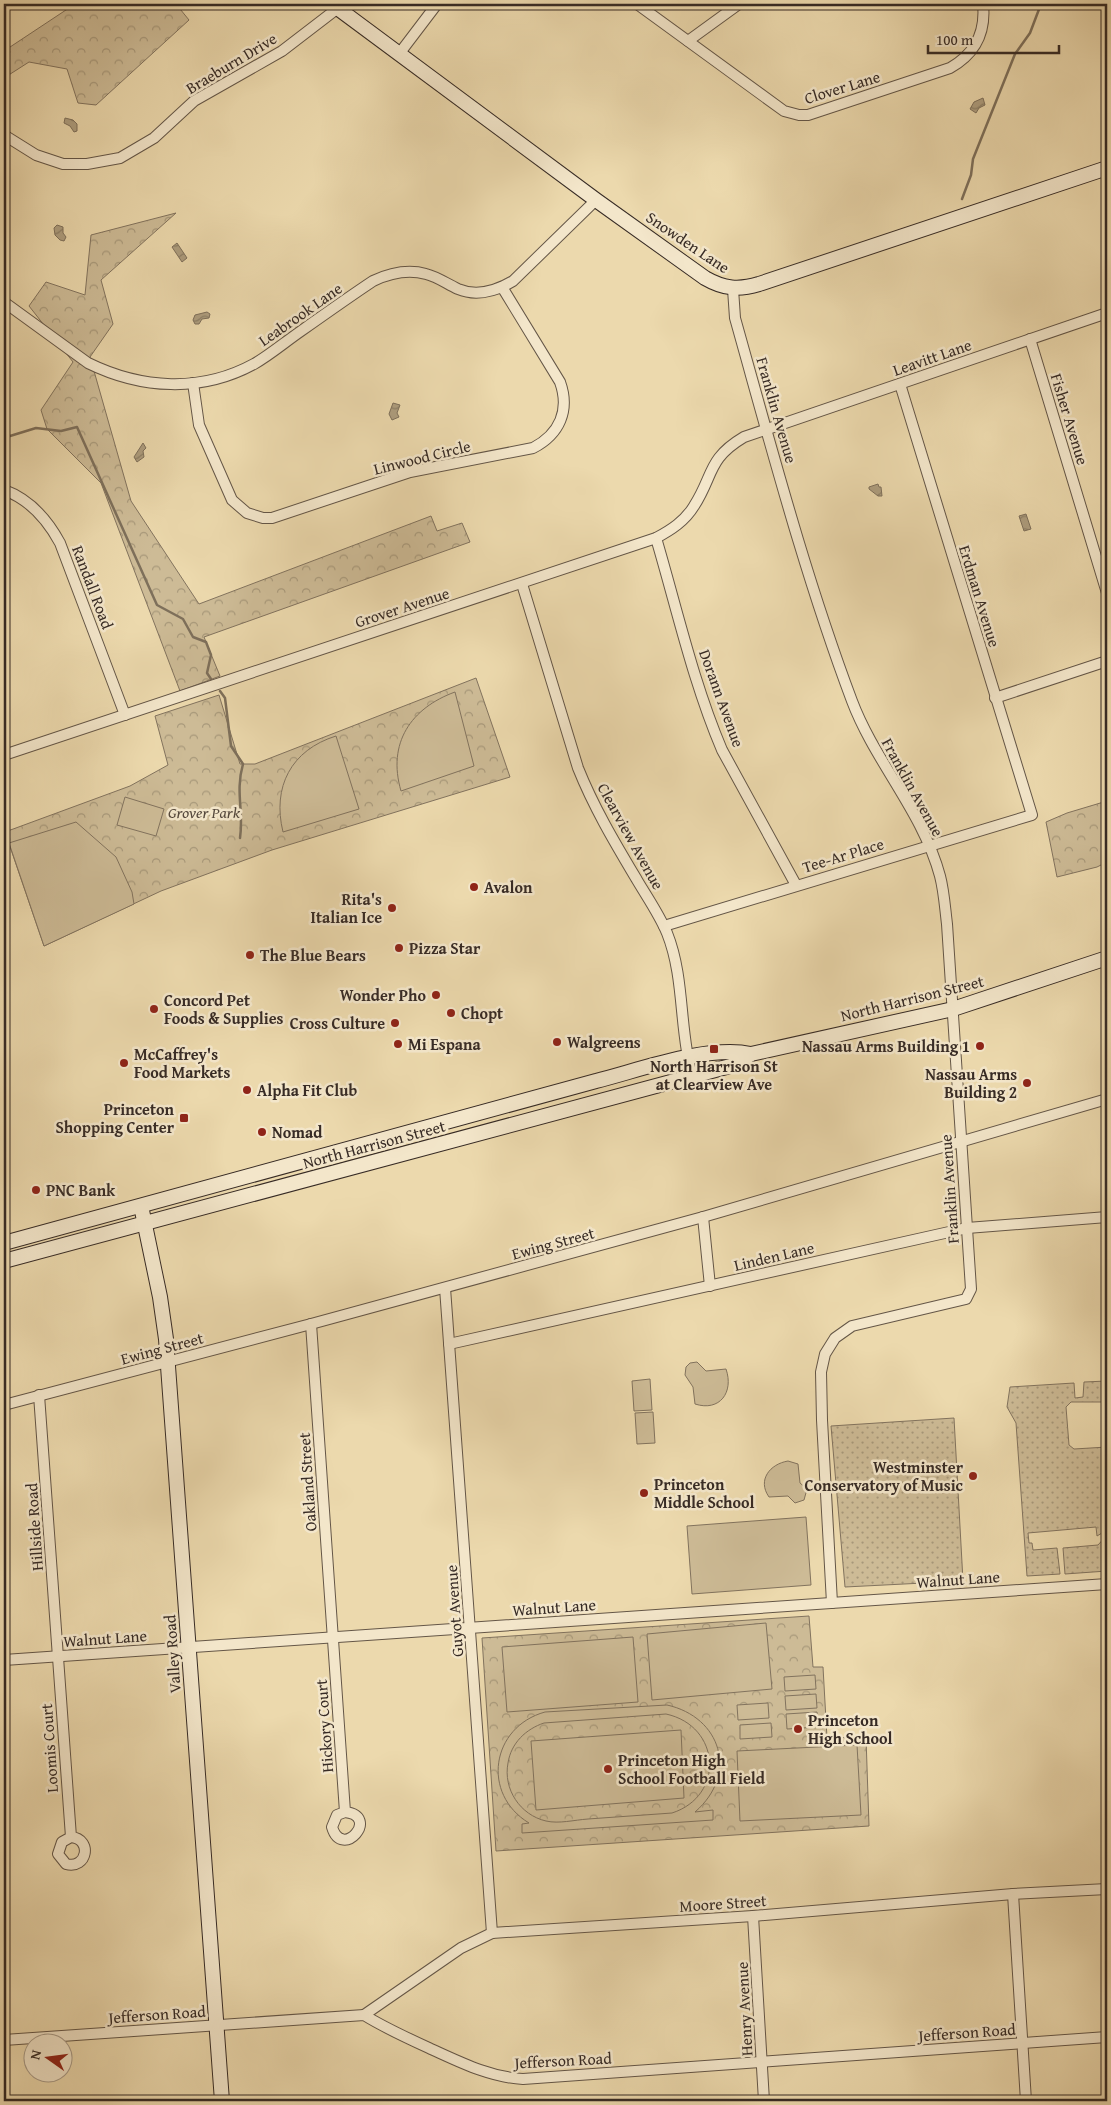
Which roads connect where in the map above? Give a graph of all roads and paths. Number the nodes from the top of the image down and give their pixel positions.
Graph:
1 (437, 4) edge
2 (637, 4) edge
3 (739, 4) edge
4 (983, 4) edge
5 (335, 6) edge
6 (688, 41) junction
7 (399, 54) junction
8 (4, 135) edge
9 (1107, 168) edge
10 (596, 200) junction
11 (502, 288) junction
12 (733, 289) junction
13 (4, 302) edge
14 (1107, 313) edge
15 (1030, 340) junction
16 (193, 384) junction
17 (900, 384) junction
18 (766, 429) junction
19 (4, 490) edge
20 (656, 538) junction
21 (522, 584) junction
22 (1107, 593) edge
23 (1107, 661) edge
24 (995, 698) junction
25 (126, 715) junction
26 (4, 756) edge
27 (1032, 815) joint
28 (928, 846) junction
29 (796, 885) junction
30 (664, 926) junction
31 (1107, 958) edge
32 (953, 1009) junction
33 (750, 1054) junction
34 (687, 1058) junction
35 (634, 1071) junction
36 (692, 1076) junction
37 (596, 1081) junction
38 (647, 1088) junction
39 (1107, 1099) edge
40 (491, 1110) junction
41 (550, 1114) junction
42 (520, 1122) junction
43 (961, 1142) junction
44 (140, 1206) junction
45 (703, 1217) junction
46 (1107, 1217) edge
47 (145, 1223) junction
48 (968, 1228) junction
49 (4, 1243) edge
50 (4, 1261) edge
51 (710, 1286) junction
52 (445, 1288) junction
53 (310, 1324) junction
54 (449, 1344) junction
55 (168, 1362) junction
56 (39, 1395) junction
57 (4, 1405) edge
58 (1107, 1584) edge
59 (832, 1603) junction
60 (470, 1628) junction
61 (333, 1638) junction
62 (189, 1647) junction
63 (58, 1656) junction
64 (4, 1660) edge
65 (345, 1812) dead end
66 (70, 1838) dead end
67 (1107, 1889) edge
68 (1013, 1894) junction
69 (753, 1916) junction
70 (492, 1932) junction
71 (364, 2015) junction
72 (216, 2025) junction
73 (1107, 2037) edge
74 (4, 2040) edge
75 (1022, 2044) junction
76 (762, 2061) junction
77 (222, 2101) edge
78 (764, 2101) edge
79 (1026, 2101) edge

1 - 7 street
2 - 6 street, Clover Lane
3 - 6 street
4 - 6 street, Clover Lane
5 - 7 street, Snowden Lane
5 - 8 street, Braeburn Drive
7 - 10 street, Snowden Lane
9 - 12 street, Snowden Lane
10 - 11 street, Leabrook Lane
10 - 12 street, Snowden Lane
11 - 16 street, Leabrook Lane
11 - 16 street, Linwood Circle
12 - 18 street, Franklin Avenue
13 - 16 street, Leabrook Lane
14 - 15 street, Leavitt Lane
15 - 17 street, Leavitt Lane
15 - 22 street, Fisher Avenue
17 - 18 street, Leavitt Lane
17 - 24 street, Erdman Avenue
18 - 20 street, Grover Avenue
18 - 28 street, Franklin Avenue
19 - 25 street, Randall Road
20 - 21 street, Grover Avenue
20 - 29 street, Dorann Avenue
21 - 25 street, Grover Avenue
21 - 30 street, Clearview Avenue
23 - 24 street
24 - 27 street, Erdman Avenue
25 - 26 street, Grover Avenue
27 - 28 street, Tee-Ar Place
28 - 29 street, Tee-Ar Place
28 - 32 street, Franklin Avenue
29 - 30 street, Tee-Ar Place
30 - 34 street, Clearview Avenue
31 - 32 street, North Harrison Street
32 - 33 street, North Harrison Street
32 - 43 street, Franklin Avenue
33 - 34 street, North Harrison Street
33 - 36 street, North Harrison Street
34 - 35 street, North Harrison Street
34 - 36 street, Clearview Avenue
35 - 37 street, North Harrison Street
35 - 38 street
36 - 38 street, North Harrison Street
37 - 40 street, North Harrison Street
37 - 41 street
38 - 41 street, North Harrison Street
39 - 43 street, Ewing Street
40 - 42 street
40 - 44 street, North Harrison Street
41 - 42 street, North Harrison Street
42 - 47 street, North Harrison Street
43 - 45 street, Ewing Street
43 - 48 street, Franklin Avenue
44 - 47 street, Valley Road
44 - 49 street, North Harrison Street
45 - 51 street
45 - 52 street, Ewing Street
46 - 48 street, Linden Lane
47 - 50 street, North Harrison Street
47 - 55 street, Valley Road
48 - 51 street, Linden Lane
48 - 59 street, Franklin Avenue
51 - 54 street, Linden Lane
52 - 53 street, Ewing Street
52 - 54 street, Guyot Avenue
53 - 55 street, Ewing Street
53 - 61 street, Oakland Street
54 - 60 street, Guyot Avenue
55 - 56 street, Ewing Street
55 - 62 street, Valley Road
56 - 57 street, Ewing Street
56 - 63 street, Hillside Road
58 - 59 street, Walnut Lane
59 - 60 street, Walnut Lane
60 - 61 street, Walnut Lane
60 - 70 street, Guyot Avenue
61 - 62 street, Walnut Lane
61 - 65 street, Hickory Court
62 - 63 street, Walnut Lane
62 - 72 street, Valley Road
63 - 64 street, Walnut Lane
63 - 66 street, Loomis Court
67 - 68 street, Moore Street
68 - 69 street, Moore Street
68 - 75 street
69 - 70 street, Moore Street
69 - 76 street, Henry Avenue
70 - 71 street, Moore Street
71 - 72 street, Jefferson Road
71 - 76 street, Jefferson Road
72 - 74 street, Jefferson Road
72 - 77 street, Valley Road
73 - 75 street, Jefferson Road
75 - 76 street, Jefferson Road
75 - 79 street
76 - 78 street, Henry Avenue

